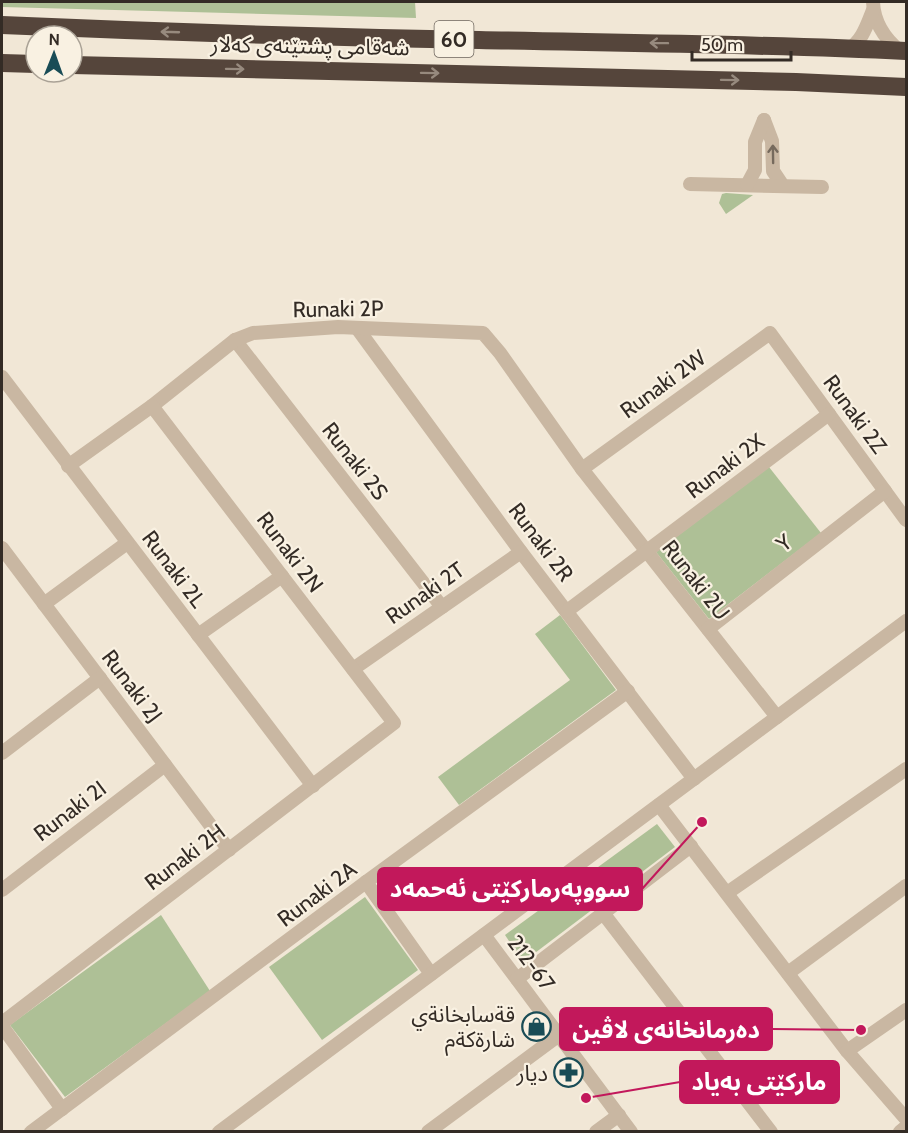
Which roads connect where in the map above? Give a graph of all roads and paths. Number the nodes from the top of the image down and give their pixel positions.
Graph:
1 (873, 6) edge
2 (2, 25) edge
3 (847, 50) junction
4 (903, 51) edge
5 (2, 63) edge
6 (24, 64) edge
7 (84, 65) edge
8 (906, 87) edge
9 (690, 184) dead end
10 (747, 185) junction
11 (783, 186) junction
12 (822, 187) dead end
13 (357, 328) junction
14 (770, 333) joint
15 (236, 340) junction
16 (2, 377) edge
17 (152, 406) junction
18 (829, 414) junction
19 (68, 466) junction
20 (582, 469) junction
21 (885, 491) junction
22 (906, 520) edge
23 (128, 543) junction
24 (2, 548) edge
25 (521, 552) junction
26 (646, 552) junction
27 (282, 576) junction
28 (44, 604) junction
29 (442, 607) junction
30 (567, 611) junction
31 (906, 621) edge
32 (708, 629) junction
33 (198, 635) junction
34 (353, 669) junction
35 (100, 678) junction
36 (628, 691) junction
37 (777, 717) junction
38 (394, 723) joint
39 (2, 753) edge
40 (165, 765) junction
41 (906, 768) edge
42 (694, 779) junction
43 (313, 786) junction
44 (659, 805) junction
45 (691, 846) junction
46 (229, 850) junction
47 (366, 882) junction
48 (906, 886) edge
49 (2, 890) edge
50 (727, 893) junction
51 (603, 913) junction
52 (484, 935) junction
53 (788, 973) junction
54 (431, 974) junction
55 (517, 979) junction
56 (906, 1010) edge
57 (2, 1024) edge
58 (559, 1035) junction
59 (847, 1051) junction
60 (62, 1109) junction
61 (619, 1114) junction
62 (906, 1119) edge
63 (906, 1127) edge
64 (31, 1131) edge
65 (219, 1131) edge
66 (428, 1131) edge
67 (596, 1131) edge
68 (632, 1131) edge
69 (771, 1131) edge
70 (900, 1131) edge

1 - 3 street
1 - 4 street
3 -> 2 highway, شەقامی پشتێنەی کەلار / 60
3 - 4 highway, شەقامی پشتێنەی کەلار / 60
5 - 6 highway
7 -> 8 highway, شەقامی پشتێنەی کەلار / 60
9 - 10 street
10 - 11 street
11 -> 10 street
11 - 12 street
13 - 15 street, Runaki 2P
13 - 20 street, Runaki 2P
13 - 25 street, Runaki 2R
14 - 18 street, Runaki 2Z
14 - 20 street, Runaki 2W
15 - 17 street, Runaki 2P
15 - 29 street, Runaki 2S
16 - 19 street, Runaki 2L
17 - 19 street, Runaki 2P
17 - 27 street, Runaki 2N
18 - 21 street, Runaki 2Z
18 - 26 street, Runaki 2X
19 - 23 street, Runaki 2L
20 - 26 street, Runaki 2U
21 - 22 street, Runaki 2Z
21 - 32 street, Y
23 - 28 street
23 - 33 street, Runaki 2L
24 - 28 street, Runaki 2J
25 - 29 street, Runaki 2T
25 - 30 street, Runaki 2R
26 - 30 street, Runaki 2X
26 - 32 street, Runaki 2U
27 - 33 street
27 - 34 street, Runaki 2N
28 - 35 street, Runaki 2J
29 - 34 street, Runaki 2T
30 - 36 street, Runaki 2R
31 - 37 street
32 - 37 street, Runaki 2U
33 - 43 street, Runaki 2L
34 - 38 street, Runaki 2N
35 - 39 street
35 - 40 street, Runaki 2J
36 - 42 street, Runaki 2R
36 - 47 street, Runaki 2A
37 - 42 street
38 - 43 street, Runaki 2H
40 - 46 street, Runaki 2J
40 - 49 street, Runaki 2I
41 - 50 street
42 - 44 street
43 - 46 street, Runaki 2H
44 - 45 street
44 - 52 street
45 - 50 street
45 - 51 street
46 - 57 street, Runaki 2H
47 - 54 street
47 - 60 street, Runaki 2A
48 - 53 street
50 - 53 street
51 - 55 street
51 - 69 street
52 - 54 street
52 - 55 street, 212-67
53 - 59 street
54 - 65 street
55 - 58 street, 212-67
56 - 59 street
57 - 60 street
58 - 61 street, 212-67
58 - 66 street
59 - 62 street
60 - 64 street, Runaki 2A
61 - 67 street
61 - 68 street, 212-67
63 - 70 street

